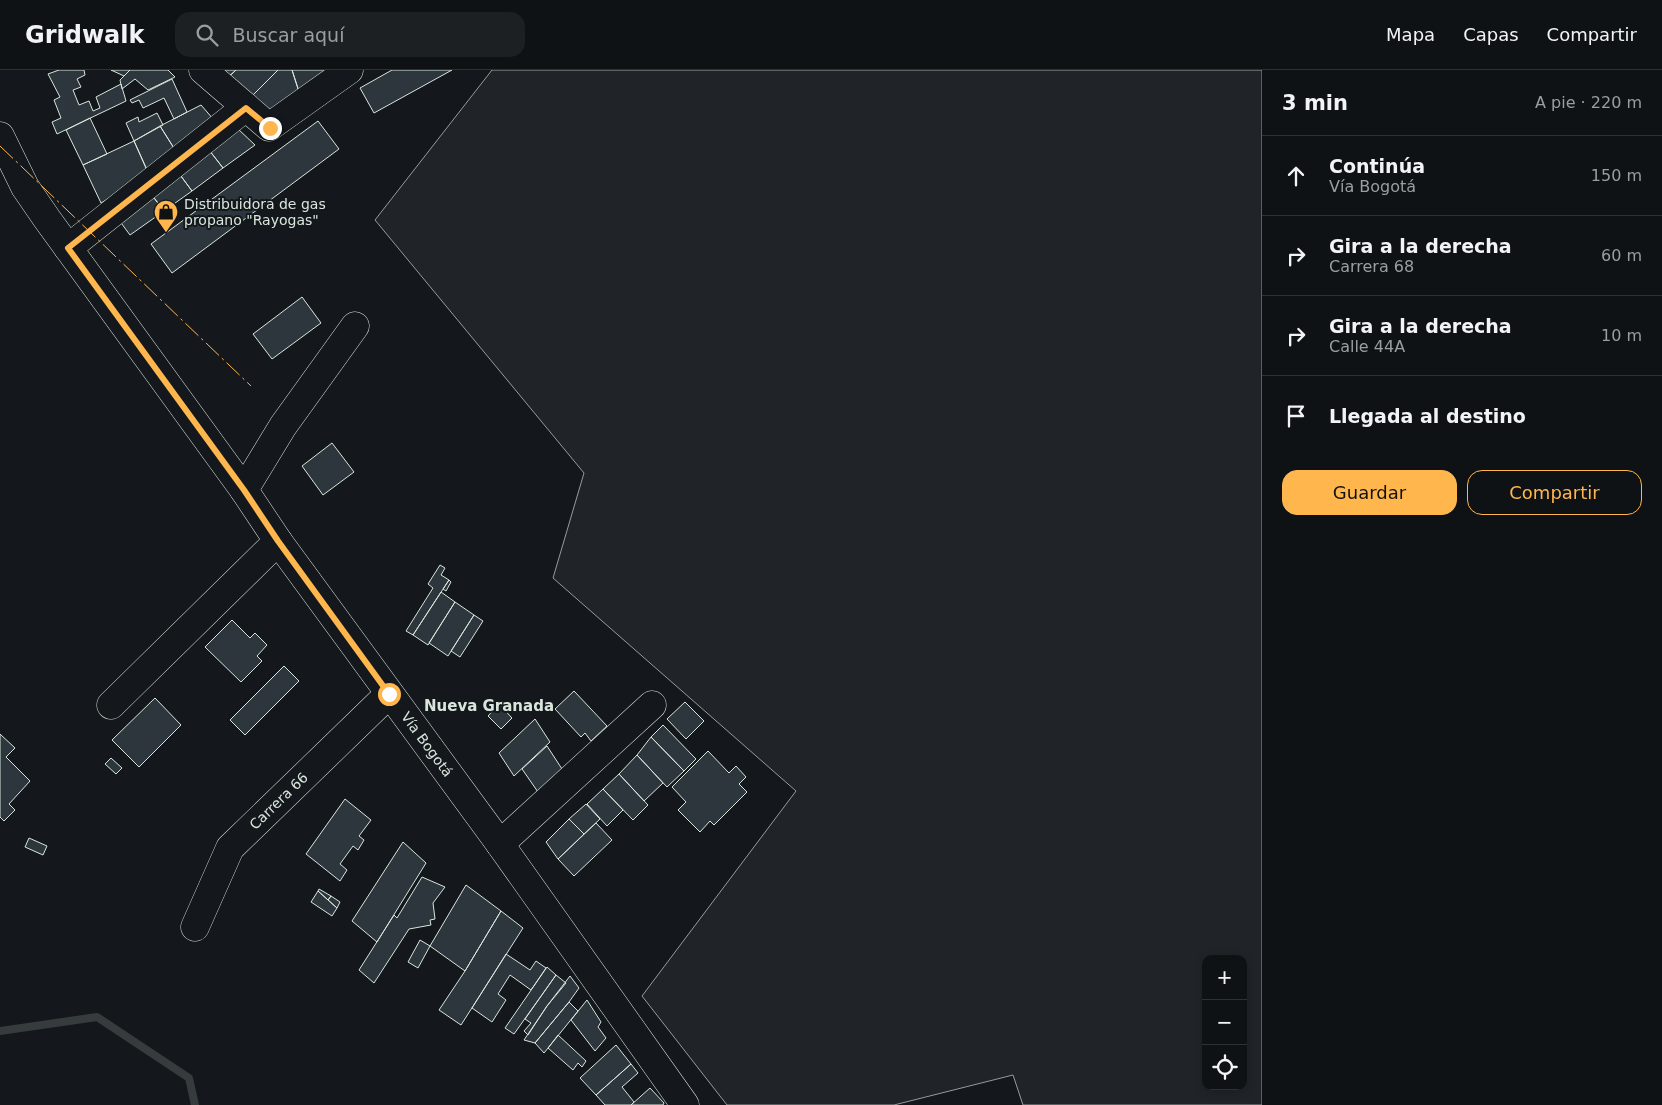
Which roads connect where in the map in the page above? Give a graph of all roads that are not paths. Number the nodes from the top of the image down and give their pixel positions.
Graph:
1 (203, 70) edge
2 (349, 70) edge
3 (246, 108) junction
4 (0, 136) edge
5 (68, 248) junction
6 (355, 326) dead end
7 (244, 490) junction
8 (278, 541) junction
9 (389, 694) junction
10 (652, 704) dead end
11 (111, 705) dead end
12 (500, 844) junction
13 (196, 927) dead end
14 (685, 1105) edge

1 - 3 main road
2 - 3 main road
3 - 5 main road
4 - 5 main road, Vía Bogotá
5 - 7 main road, Vía Bogotá
6 - 7 main road
7 - 8 main road, Vía Bogotá
8 - 9 main road, Vía Bogotá
8 - 11 main road
9 - 12 main road, Vía Bogotá
9 - 13 main road, Carrera 66
10 - 12 main road
12 - 14 main road, Vía Bogotá

